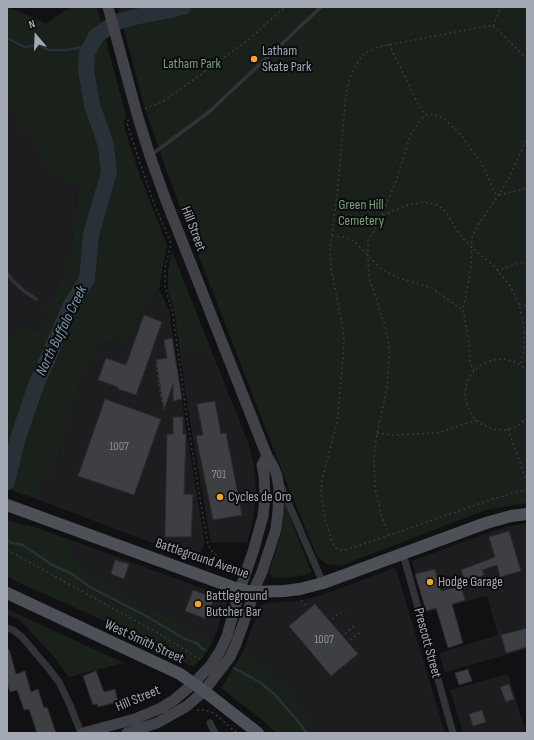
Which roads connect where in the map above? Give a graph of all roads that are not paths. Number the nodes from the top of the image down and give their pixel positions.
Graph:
1 (108, 7) edge
2 (321, 7) edge
3 (150, 156) junction
4 (7, 274) edge
5 (36, 299) dead end
6 (267, 456) junction
7 (277, 476) junction
8 (7, 505) edge
9 (527, 514) edge
10 (403, 554) junction
11 (323, 583) junction
12 (240, 589) junction
13 (253, 592) junction
14 (7, 593) edge
15 (7, 628) edge
16 (193, 684) junction
17 (204, 691) junction
18 (210, 723) dead end
19 (82, 733) edge
20 (127, 733) edge
21 (214, 733) edge
22 (258, 733) edge
23 (452, 733) edge

1 - 3 street, Hill Street
2 - 3 lane
3 - 6 street, Hill Street
4 - 5 lane
6 - 7 street, Hill Street
6 - 12 street, Hill Street
7 - 11 street, Hill Street
7 - 13 street, Hill Street
8 - 12 main road, Battleground Avenue
9 - 10 main road, Battleground Avenue
10 - 11 main road, Battleground Avenue
10 - 23 street, Prescott Street
11 - 13 main road, Battleground Avenue
12 - 13 main road, Battleground Avenue
12 - 16 street, Hill Street
13 - 17 street, Hill Street
14 - 16 main road, West Smith Street
15 - 19 street
16 - 17 main road, West Smith Street
16 - 19 street, Hill Street
17 - 20 street, Hill Street
17 - 22 main road, West Smith Street
18 - 21 street

